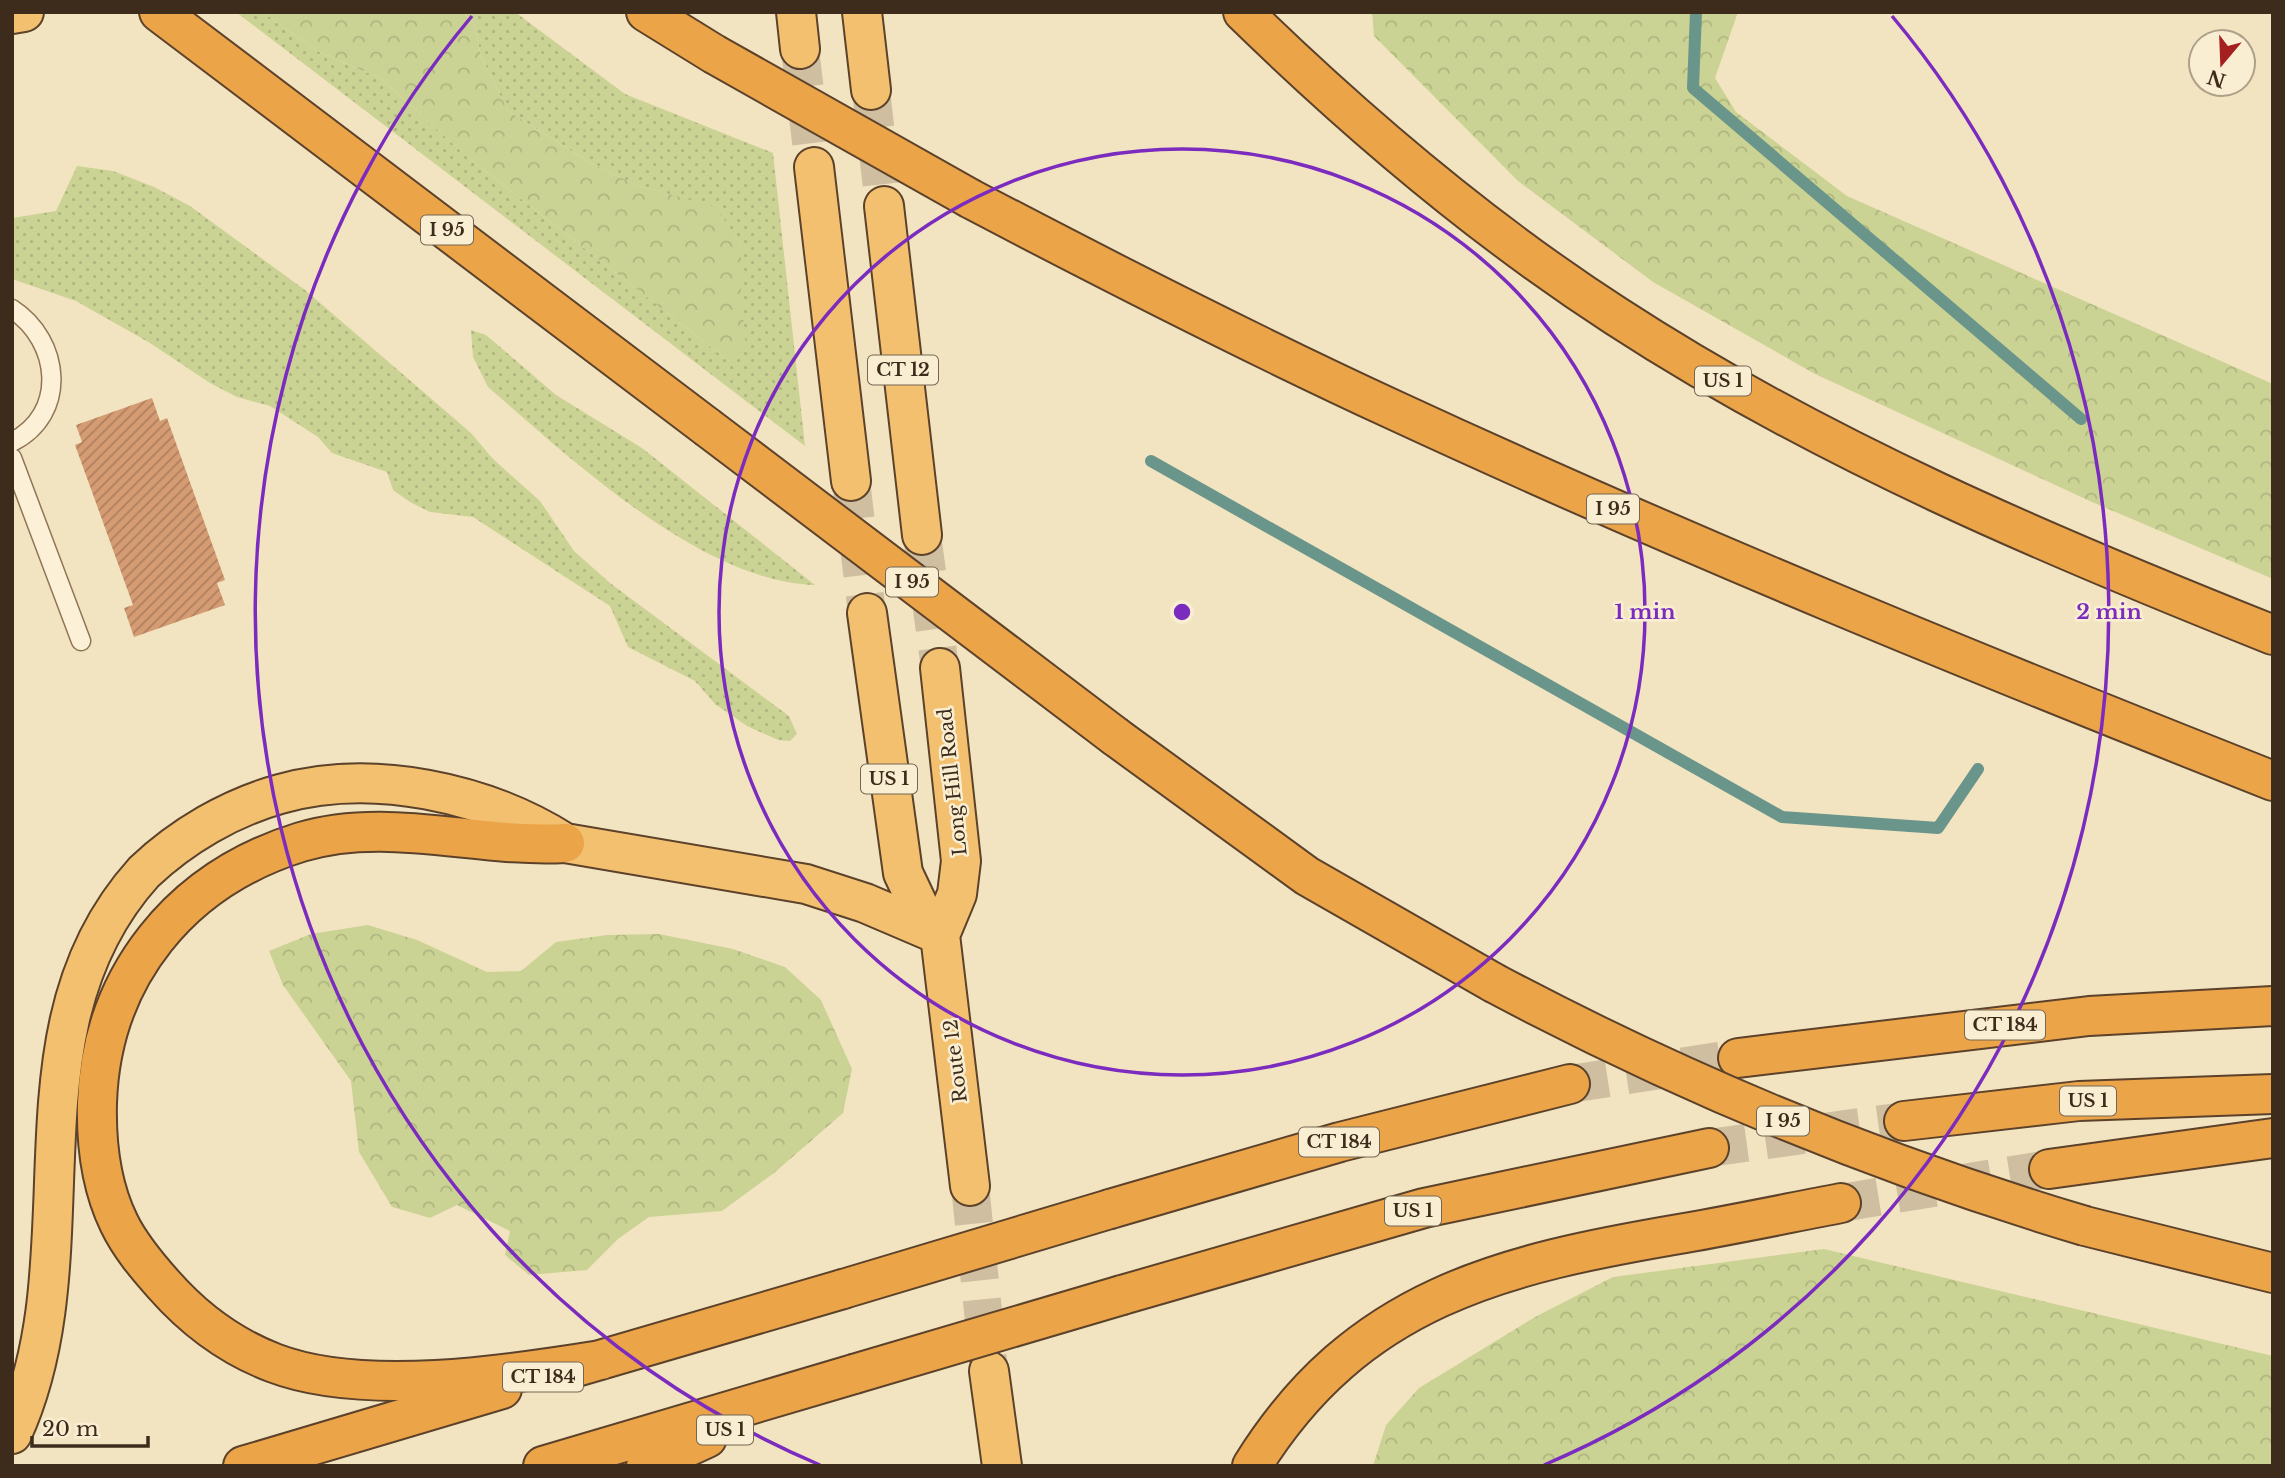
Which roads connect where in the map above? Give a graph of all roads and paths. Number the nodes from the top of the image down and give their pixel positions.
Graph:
1 (24, 12) edge
2 (646, 12) edge
3 (862, 12) edge
4 (1243, 12) edge
5 (12, 14) edge
6 (173, 23) edge
7 (871, 90) tunnel mouth
8 (814, 167) tunnel mouth
9 (884, 206) tunnel mouth
10 (12, 309) edge
11 (12, 442) edge
12 (12, 458) edge
13 (851, 481) tunnel mouth
14 (922, 535) tunnel mouth
15 (867, 613) tunnel mouth
16 (2273, 635) edge
17 (81, 641) dead end
18 (940, 668) tunnel mouth
19 (2273, 780) edge
20 (565, 843) junction
21 (940, 935) junction
22 (2273, 1006) edge
23 (1738, 1058) tunnel mouth
24 (1570, 1084) tunnel mouth
25 (2273, 1094) edge
26 (1904, 1121) tunnel mouth
27 (2273, 1138) edge
28 (1709, 1148) tunnel mouth
29 (2049, 1169) tunnel mouth
30 (970, 1186) tunnel mouth
31 (1841, 1203) tunnel mouth
32 (2273, 1273) edge
33 (601, 1360) junction
34 (989, 1371) tunnel mouth
35 (802, 1390) junction
36 (12, 1434) edge
37 (243, 1466) edge
38 (543, 1466) edge
39 (646, 1466) edge
40 (1002, 1466) edge
41 (1252, 1466) edge

1 - 5 highway
2 - 19 highway, I 95, bridge
3 - 7 highway
4 - 16 highway, US 1
6 - 32 highway, I 95, bridge
8 - 13 highway
9 - 14 highway, CT 12
10 - 11 lane
12 - 17 lane
15 - 21 highway, US 1
18 - 21 highway, Long Hill Road
20 - 21 highway
20 - 33 highway
20 - 36 highway
21 - 30 highway, Route 12 / US 1
22 - 23 highway, CT 184
24 - 33 highway, CT 184, bridge
25 - 26 highway, US 1
27 - 29 highway
28 - 35 highway, US 1, bridge
31 - 41 highway
33 - 37 highway, CT 184
34 - 40 highway
35 - 38 highway
35 - 39 highway, US 1

